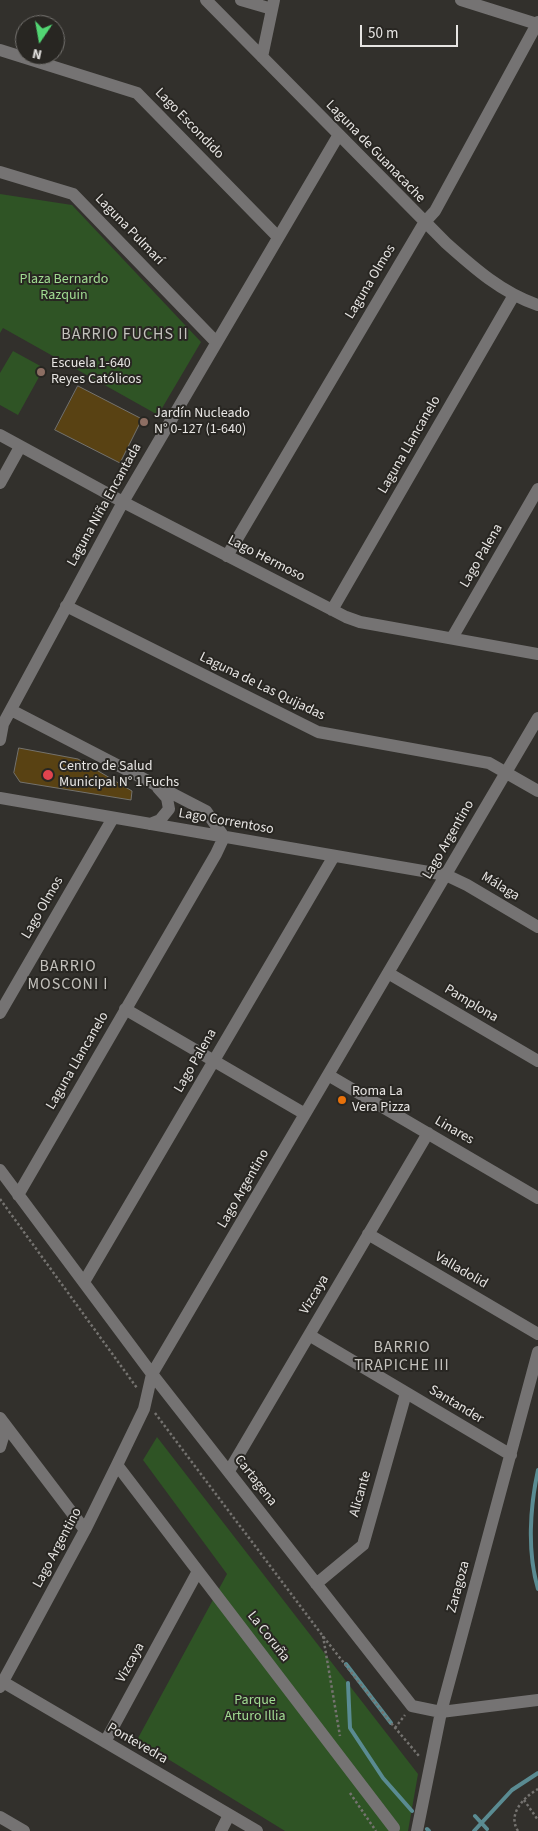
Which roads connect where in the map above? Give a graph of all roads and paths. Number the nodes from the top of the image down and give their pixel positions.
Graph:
1 (206, 0) edge
2 (241, 0) edge
3 (461, 0) edge
4 (273, 4) edge
5 (538, 23) edge
6 (532, 47) edge
7 (0, 50) edge
8 (262, 57) junction
9 (338, 136) junction
10 (0, 172) edge
11 (424, 223) junction
12 (278, 237) junction
13 (514, 295) junction
14 (538, 305) edge
15 (216, 342) junction
16 (0, 435) edge
17 (20, 447) junction
18 (0, 483) edge
19 (538, 490) edge
20 (123, 502) junction
21 (227, 556) junction
22 (66, 606) junction
23 (332, 610) junction
24 (452, 638) junction
25 (538, 654) edge
26 (11, 710) junction
27 (538, 718) edge
28 (0, 740) edge
29 (506, 772) junction
30 (152, 783) junction
31 (538, 791) edge
32 (0, 798) edge
33 (113, 818) junction
34 (150, 824) junction
35 (224, 837) junction
36 (334, 856) junction
37 (446, 874) junction
38 (538, 927) edge
39 (388, 973) junction
40 (125, 1010) junction
41 (0, 1013) edge
42 (214, 1061) junction
43 (538, 1062) edge
44 (328, 1075) junction
45 (305, 1114) junction
46 (428, 1134) junction
47 (0, 1170) edge
48 (18, 1195) junction
49 (538, 1198) edge
50 (0, 1199) edge
51 (368, 1234) junction
52 (84, 1282) junction
53 (538, 1334) edge
54 (309, 1335) junction
55 (538, 1352) edge
56 (152, 1374) junction
57 (406, 1393) junction
58 (146, 1401) junction
59 (3, 1422) edge
60 (0, 1447) edge
61 (511, 1455) junction
62 (117, 1465) junction
63 (229, 1471) junction
64 (85, 1530) junction
65 (198, 1571) junction
66 (316, 1584) junction
67 (322, 1635) junction
68 (1, 1685) edge
69 (538, 1700) edge
70 (441, 1712) junction
71 (105, 1742) junction
72 (419, 1756) dead end
73 (344, 1761) junction
74 (348, 1788) dead end
75 (538, 1789) edge
76 (524, 1800) junction
77 (229, 1815) junction
78 (0, 1817) edge
79 (538, 1820) edge
80 (394, 1828) dead end
81 (24, 1831) edge
82 (221, 1831) edge
83 (256, 1831) edge
84 (376, 1831) edge
85 (417, 1831) edge
86 (518, 1831) edge

1 - 8 street, Laguna de Guanacache
2 - 4 street
3 - 5 street
4 - 8 street
5 - 6 street, Laguna Olmos
6 - 11 street, Laguna Olmos
7 - 12 street, Lago Escondido
8 - 9 street, Laguna de Guanacache
9 - 11 street, Laguna de Guanacache
9 - 12 street, Laguna Niña Encantada
10 - 15 street, Laguna Pulmarí
11 - 13 street, Laguna de Guanacache
11 - 21 street, Laguna Olmos
12 - 15 street, Laguna Niña Encantada
13 - 14 street, Laguna de Guanacache
13 - 23 street, Laguna Llancanelo
15 - 20 street, Laguna Niña Encantada
16 - 17 street, Lago Hermoso
17 - 18 street
17 - 20 street, Lago Hermoso
19 - 24 street, Lago Palena
20 - 21 street, Lago Hermoso
20 - 22 street, Laguna Niña Encantada
21 - 23 street, Lago Hermoso
22 - 26 street, Laguna Niña Encantada
22 - 29 street, Laguna de Las Quijadas
23 - 24 street, Lago Hermoso
24 - 25 street, Lago Hermoso
26 - 28 street, Laguna Niña Encantada
26 - 30 street
27 - 29 street, Lago Argentino
29 - 31 street, Laguna de Las Quijadas
29 - 37 street, Lago Argentino
30 - 34 street
30 - 35 street
32 - 33 street, Lago Correntoso
33 - 34 street, Lago Correntoso
33 - 41 street, Lago Olmos
34 - 35 street, Lago Correntoso
35 - 36 street, Lago Correntoso
35 - 40 street, Laguna Llancanelo
36 - 37 street, Lago Correntoso
36 - 42 street, Lago Palena
37 - 38 street, Málaga
37 - 39 street, Lago Argentino
39 - 43 street, Pamplona
39 - 44 street, Lago Argentino
40 - 42 street
40 - 48 street, Laguna Llancanelo
42 - 45 street
42 - 52 street, Lago Palena
44 - 45 street, Lago Argentino
44 - 46 street, Linares
45 - 56 street, Lago Argentino
46 - 49 street, Linares
46 - 51 street, Vizcaya
47 - 48 street, Cartagena
48 - 52 street, Cartagena
50 - 58 path
51 - 53 street, Valladolid
51 - 54 street, Vizcaya
52 - 56 street, Cartagena
54 - 57 street, Santander
54 - 63 street, Vizcaya
55 - 61 street, Zaragoza
56 - 58 street, Lago Argentino
56 - 63 street, Cartagena
57 - 61 street, Santander
57 - 66 street, Alicante
58 - 62 street, Lago Argentino
58 - 67 path
59 - 60 street
59 - 64 street
61 - 70 street, Zaragoza
62 - 64 street, Lago Argentino
62 - 65 street, La Coruña
63 - 66 street, Cartagena
64 - 68 street, Lago Argentino
65 - 71 street, Vizcaya
65 - 73 street, La Coruña
66 - 70 street, Cartagena
67 - 72 path
67 - 73 path
68 - 71 street, Pontevedra
69 - 70 street, Cartagena
70 - 85 street, Zaragoza
71 - 77 street, Pontevedra
73 - 80 street, La Coruña
74 - 84 path
75 - 76 path
76 - 79 path
76 - 86 path
77 - 82 street
77 - 83 street, Pontevedra
78 - 81 street

